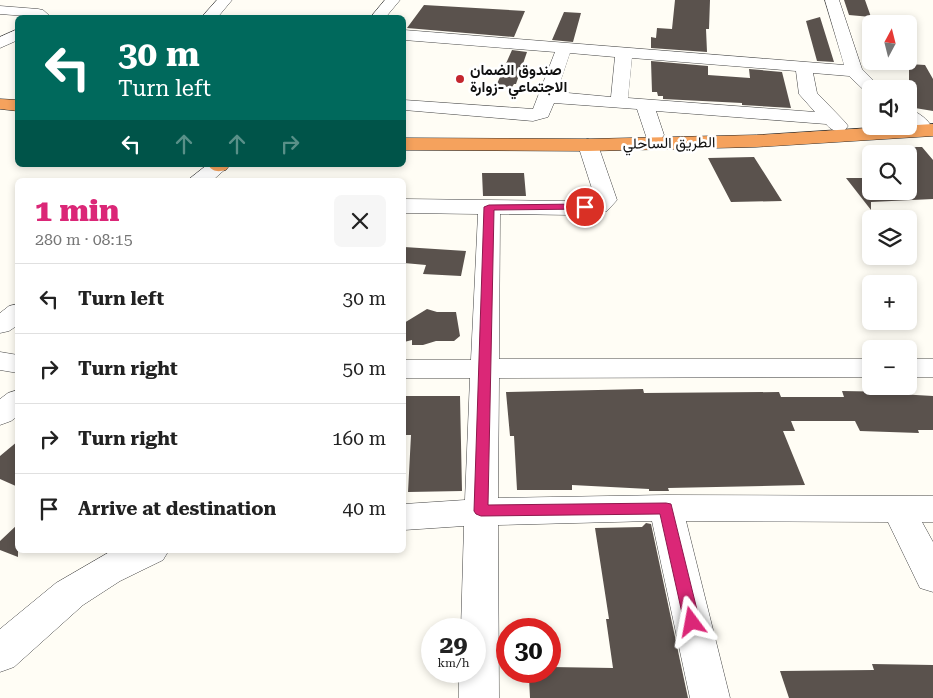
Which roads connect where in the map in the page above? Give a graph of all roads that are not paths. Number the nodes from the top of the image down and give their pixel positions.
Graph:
1 (225, 0) edge
2 (393, 0) edge
3 (832, 0) edge
4 (0, 10) edge
5 (41, 15) edge
6 (211, 15) edge
7 (380, 15) edge
8 (15, 36) edge
9 (406, 36) edge
10 (0, 44) edge
11 (564, 48) junction
12 (624, 53) junction
13 (804, 67) junction
14 (854, 71) junction
15 (864, 80) edge
16 (547, 97) junction
17 (619, 102) junction
18 (0, 104) edge
19 (645, 104) junction
20 (406, 105) edge
21 (15, 106) edge
22 (0, 113) edge
23 (15, 115) edge
24 (836, 124) junction
25 (862, 125) edge
26 (923, 127) edge
27 (406, 135) edge
28 (654, 135) junction
29 (406, 144) edge
30 (588, 145) junction
31 (216, 167) edge
32 (202, 178) edge
33 (406, 206) edge
34 (489, 207) junction
35 (15, 314) edge
36 (0, 325) edge
37 (0, 361) edge
38 (15, 364) edge
39 (484, 368) junction
40 (862, 368) edge
41 (917, 368) edge
42 (933, 368) edge
43 (406, 369) edge
44 (15, 402) edge
45 (0, 414) edge
46 (666, 508) junction
47 (898, 509) junction
48 (933, 509) edge
49 (481, 511) junction
50 (406, 517) edge
51 (144, 553) edge
52 (933, 577) edge
53 (0, 654) edge
54 (479, 698) edge
55 (710, 698) edge

1 - 6 street
2 - 7 street
3 - 14 street
4 - 5 street
8 - 10 street
9 - 11 street
11 - 12 street
11 - 16 street
12 - 13 street
12 - 17 street
13 - 14 street
13 - 24 street
14 - 15 street
16 - 17 street
16 - 20 street
17 - 19 street
18 - 21 highway
19 - 24 street
19 - 28 street
22 - 23 highway
24 - 25 highway, الطريق الساحلي
24 - 28 highway, الطريق الساحلي
26 - 30 highway, الطريق الساحلي
27 - 28 highway, الطريق الساحلي
29 - 30 highway, الطريق الساحلي
30 - 34 street
31 - 32 street
33 - 34 street
34 - 39 street
35 - 36 street
37 - 38 street
39 - 40 street
39 - 43 street
39 - 49 street
41 - 42 street
44 - 45 street
46 - 47 street
46 - 49 street
46 - 55 street
47 - 48 street
47 - 52 street
49 - 50 street
49 - 54 street
51 - 53 street

